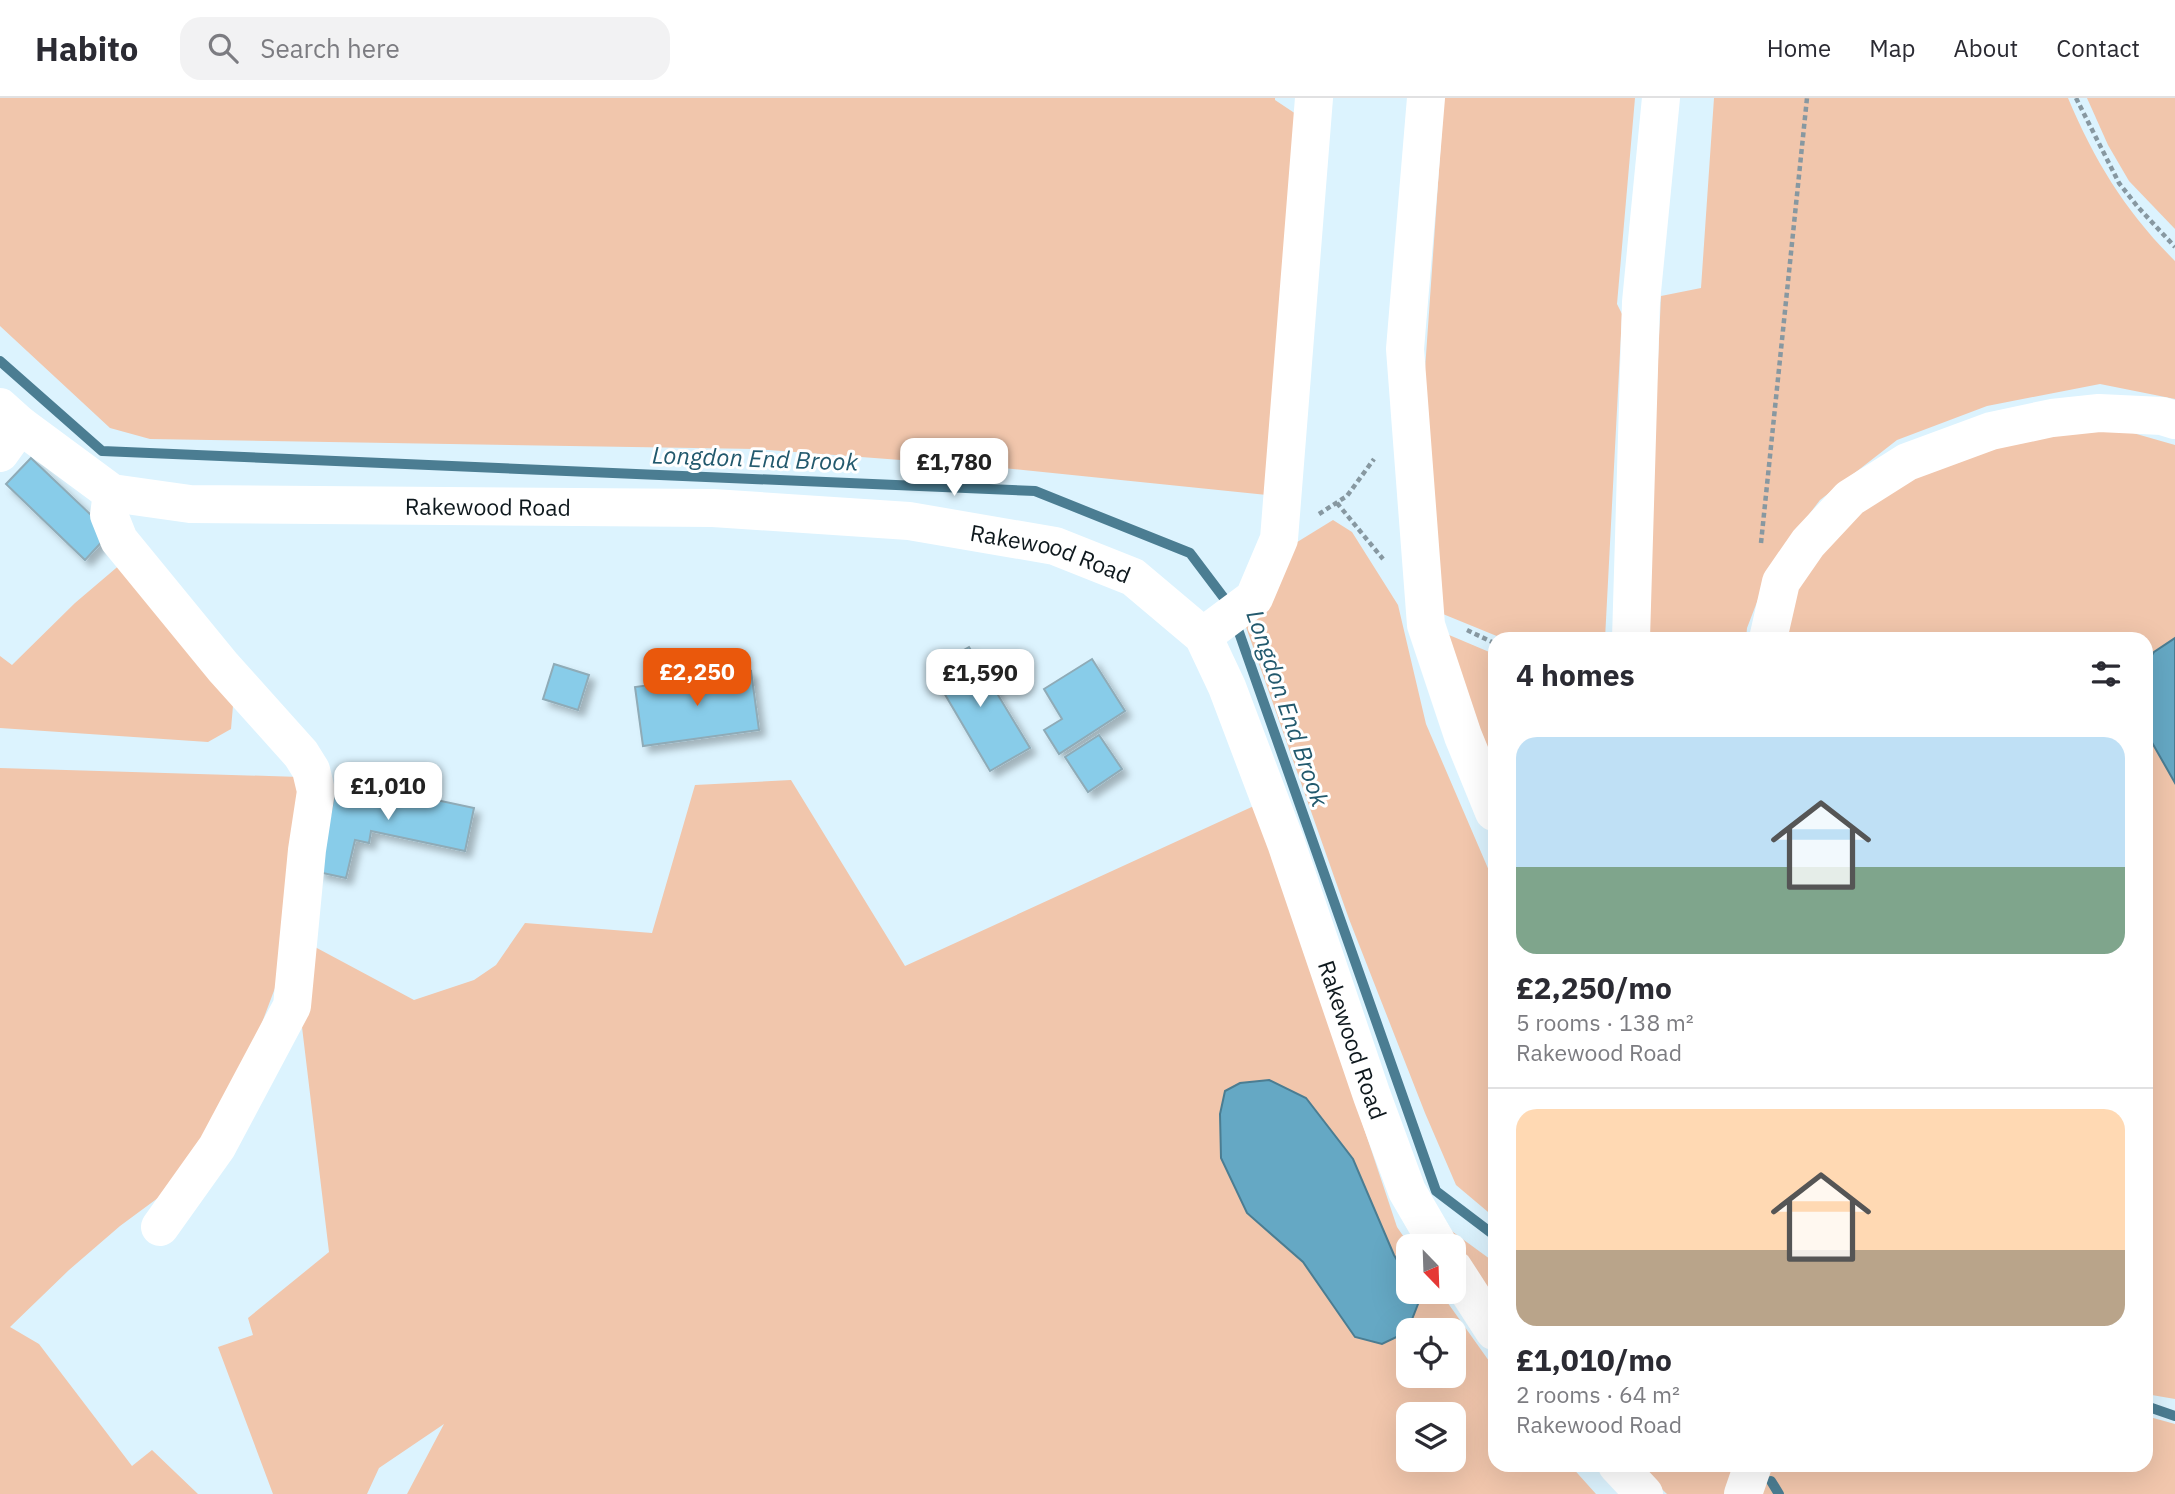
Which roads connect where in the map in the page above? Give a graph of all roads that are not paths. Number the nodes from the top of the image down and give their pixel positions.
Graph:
1 (1314, 98) edge
2 (1426, 98) edge
3 (1661, 98) edge
4 (2175, 420) edge
5 (7, 429) edge
6 (113, 493) junction
7 (1211, 630) junction
8 (1631, 632) edge
9 (1770, 632) edge
10 (1488, 797) edge
11 (160, 1227) dead end
12 (1432, 1234) edge
13 (1466, 1288) edge
14 (1488, 1322) edge
15 (1624, 1472) edge
16 (1751, 1472) edge
17 (1644, 1494) edge
18 (1743, 1494) edge

1 - 7 street
2 - 10 street
3 - 8 street
4 - 9 street
5 - 6 street, Rakewood Road
6 - 7 street, Rakewood Road
6 - 11 street
7 - 12 street, Rakewood Road
13 - 14 street
15 - 17 street
16 - 18 street

